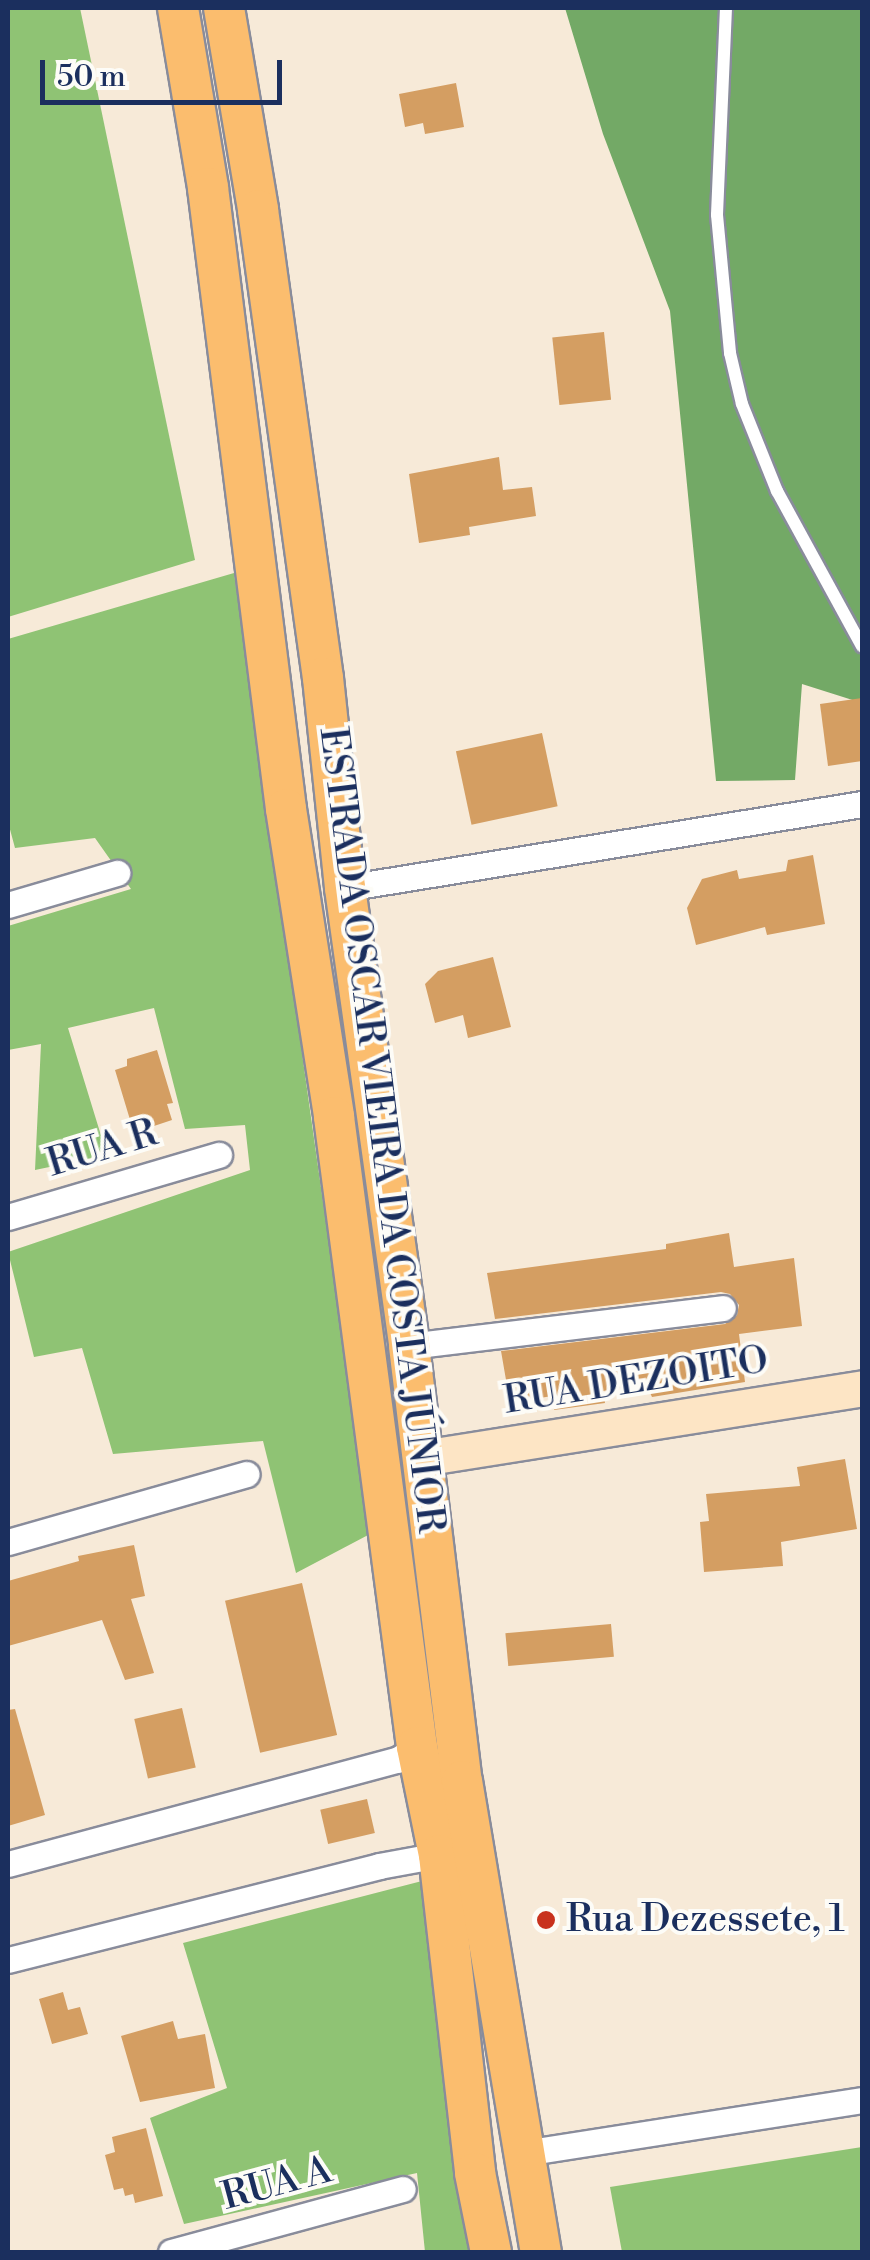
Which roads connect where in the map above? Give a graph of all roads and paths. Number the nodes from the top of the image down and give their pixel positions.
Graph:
1 (178, 8) edge
2 (224, 8) edge
3 (726, 8) edge
4 (862, 646) edge
5 (862, 804) edge
6 (117, 873) dead end
7 (345, 888) junction
8 (8, 905) edge
9 (220, 1155) dead end
10 (8, 1216) edge
11 (723, 1308) dead end
12 (409, 1346) junction
13 (862, 1388) edge
14 (422, 1458) junction
15 (248, 1474) dead end
16 (8, 1542) edge
17 (417, 1748) junction
18 (439, 1855) junction
19 (8, 1864) edge
20 (8, 1960) edge
21 (862, 2100) edge
22 (524, 2153) junction
23 (403, 2188) dead end
24 (171, 2252) edge
25 (491, 2252) edge
26 (541, 2252) edge

1 - 17 main road, ESTRADA OSCAR VIEIRA DA COSTA JÚNIOR
2 - 7 main road, ESTRADA OSCAR VIEIRA DA COSTA JÚNIOR
3 - 4 lane
5 - 7 street
6 - 8 street
7 - 12 main road, ESTRADA OSCAR VIEIRA DA COSTA JÚNIOR
9 - 10 street, RUA R
11 - 12 street
12 - 14 main road, ESTRADA OSCAR VIEIRA DA COSTA JÚNIOR
13 - 14 main road, RUA DEZOITO
14 - 22 main road, ESTRADA OSCAR VIEIRA DA COSTA JÚNIOR
15 - 16 street
17 - 18 main road, ESTRADA OSCAR VIEIRA DA COSTA JÚNIOR
17 - 19 street
18 - 20 street
18 - 25 main road, ESTRADA OSCAR VIEIRA DA COSTA JÚNIOR
21 - 22 street
22 - 26 main road, ESTRADA OSCAR VIEIRA DA COSTA JÚNIOR
23 - 24 street, RUA A

